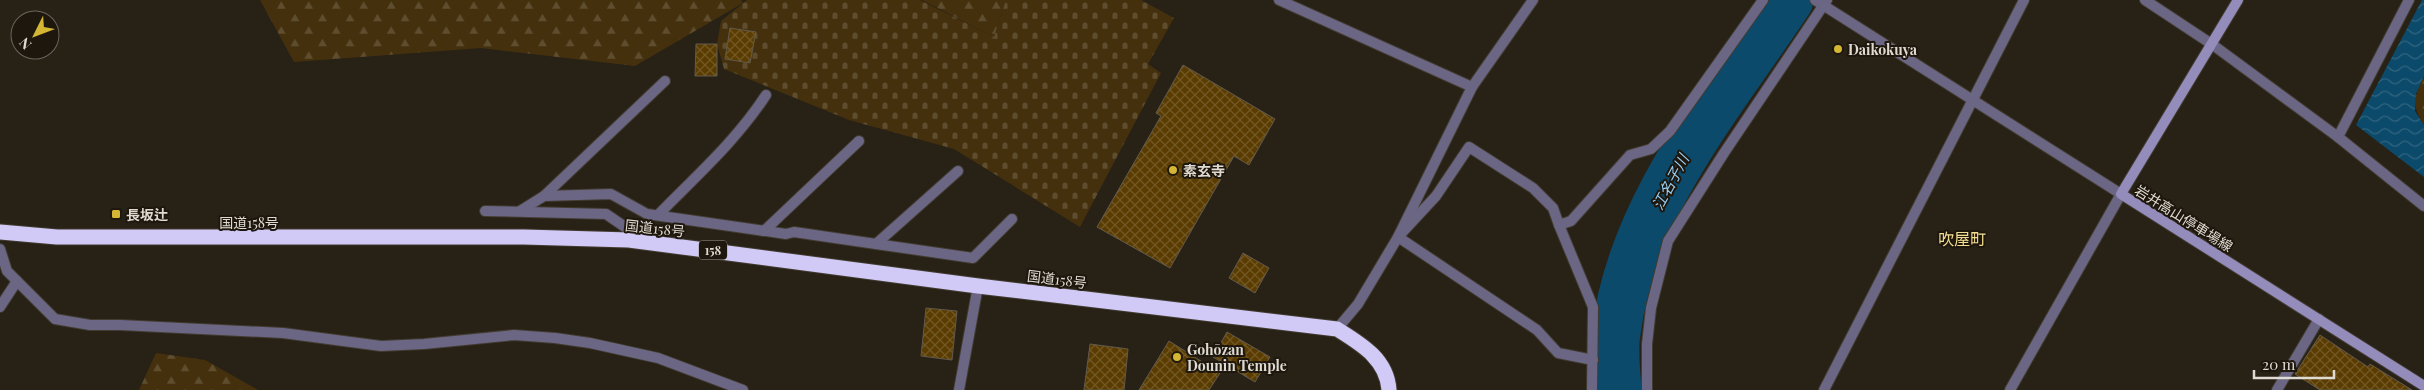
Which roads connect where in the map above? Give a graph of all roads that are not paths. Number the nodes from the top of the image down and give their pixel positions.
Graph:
1 (1279, 0) edge
2 (1533, 0) edge
3 (1763, 0) edge
4 (2024, 0) edge
5 (2145, 0) edge
6 (2238, 0) edge
7 (2408, 0) edge
8 (1821, 2) edge
9 (2213, 45) junction
10 (664, 81) dead end
11 (1472, 87) junction
12 (766, 95) dead end
13 (1973, 102) junction
14 (2338, 137) junction
15 (859, 142) dead end
16 (958, 171) dead end
17 (2121, 194) junction
18 (544, 196) junction
19 (2424, 206) edge
20 (485, 211) dead end
21 (520, 211) junction
22 (658, 215) junction
23 (1012, 219) dead end
24 (1559, 225) junction
25 (764, 231) junction
26 (0, 232) edge
27 (1398, 237) junction
28 (628, 240) junction
29 (876, 244) junction
30 (0, 249) edge
31 (17, 281) junction
32 (978, 286) junction
33 (0, 307) edge
34 (2318, 319) junction
35 (1337, 329) junction
36 (1593, 360) junction
37 (2424, 386) edge
38 (743, 390) edge
39 (959, 390) edge
40 (1389, 390) edge
41 (1592, 390) edge
42 (1647, 390) edge
43 (1824, 390) edge
44 (2010, 390) edge
45 (2277, 390) edge

1 - 11 street
2 - 11 street
3 - 24 street
4 - 13 street
5 - 9 street
6 - 9 main road, 岩井高山停車場線
7 - 14 street
8 - 13 street
8 - 42 street
9 - 14 street
9 - 17 main road, 岩井高山停車場線
10 - 18 street
11 - 27 street
12 - 22 street
13 - 17 street
13 - 43 street
14 - 19 street
15 - 25 street
16 - 29 street
17 - 34 main road, 岩井高山停車場線
17 - 44 street
18 - 21 street
18 - 22 street
20 - 21 street
21 - 28 street
22 - 25 street
23 - 29 street
24 - 27 street
24 - 36 street
25 - 29 street
26 - 28 highway, 国道158号 / 158
27 - 35 street
27 - 36 street
28 - 32 highway, 国道158号 / 158
30 - 31 street
31 - 33 street
31 - 38 street
32 - 35 highway, 国道158号 / 158
32 - 39 street
34 - 37 main road, 岩井高山停車場線
34 - 45 street
35 - 40 highway, 国道158号 / 158
36 - 41 street

